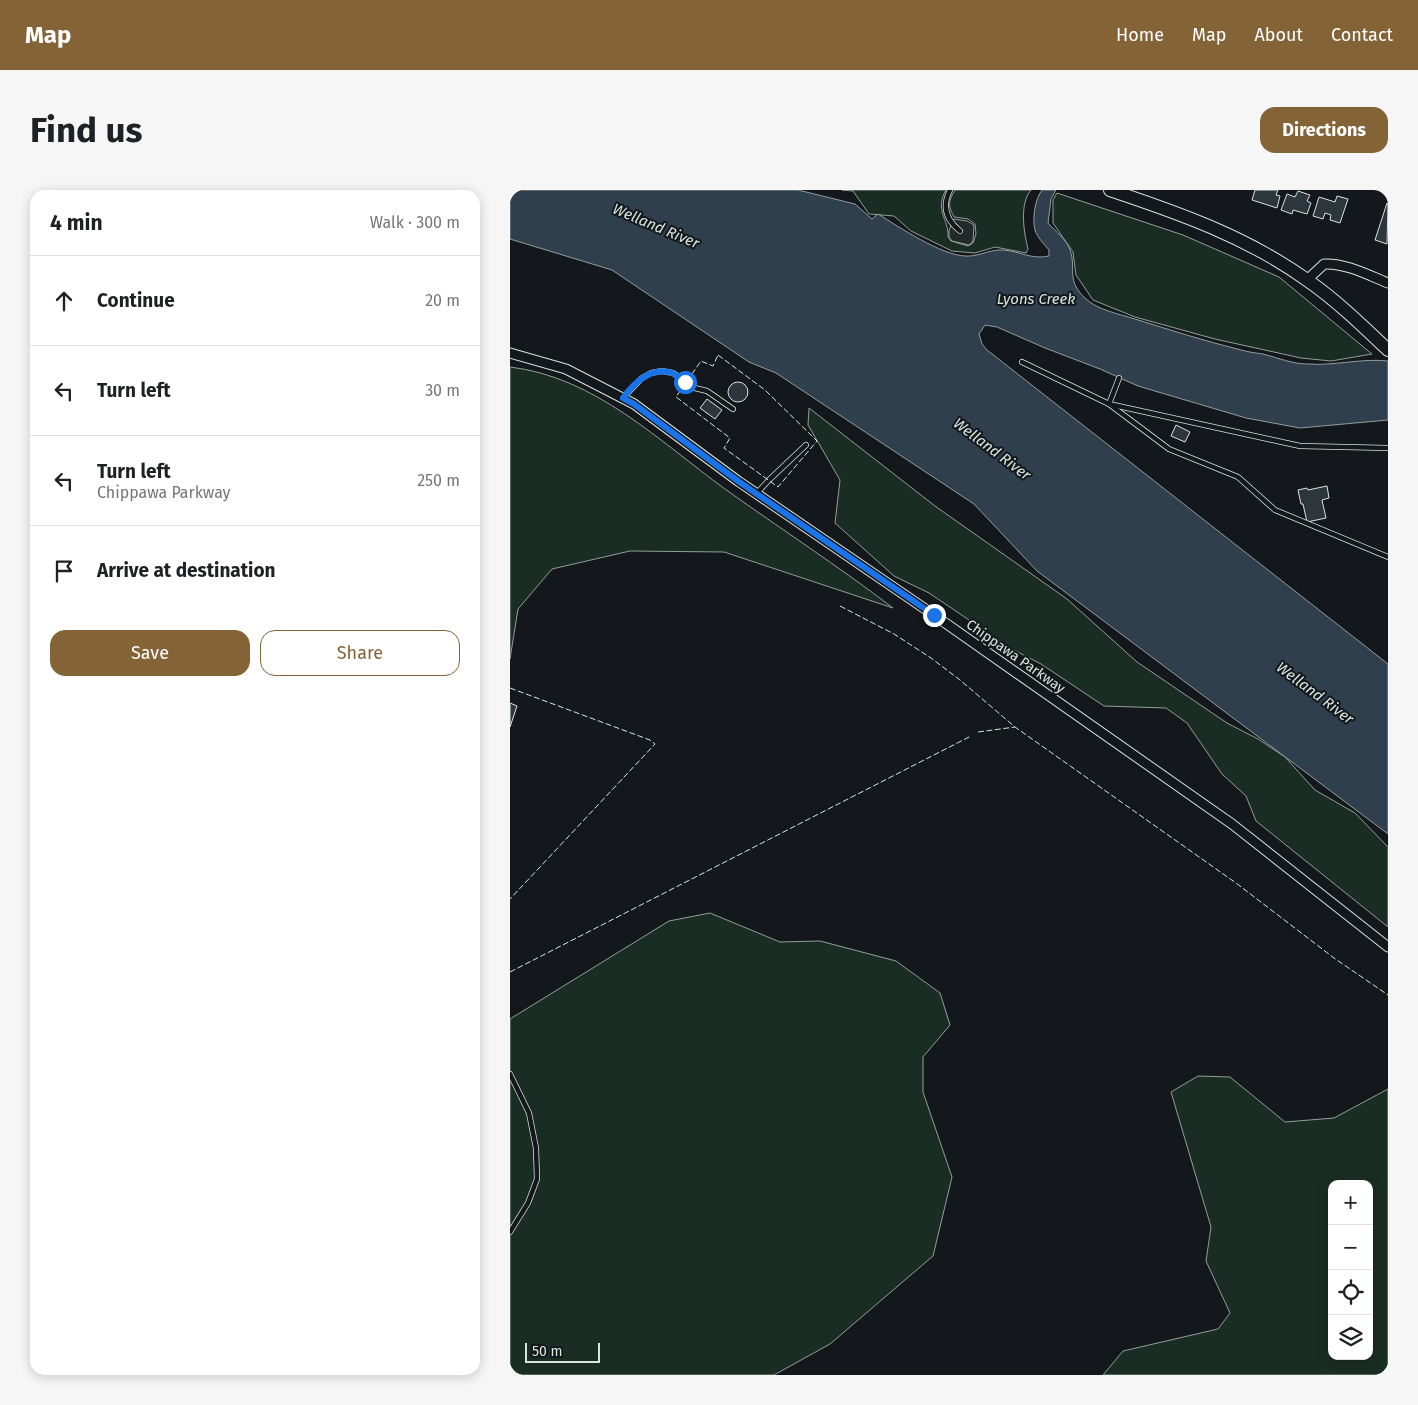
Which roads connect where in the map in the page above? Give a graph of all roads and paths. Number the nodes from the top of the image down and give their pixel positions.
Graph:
1 (950, 190) edge
2 (1110, 190) edge
3 (960, 231) dead end
4 (1307, 280) junction
5 (1388, 282) edge
6 (1388, 350) edge
7 (510, 353) edge
8 (1022, 362) dead end
9 (1119, 378) dead end
10 (623, 398) junction
11 (1109, 404) junction
12 (733, 409) dead end
13 (806, 445) dead end
14 (1388, 448) edge
15 (756, 494) junction
16 (1388, 557) edge
17 (1388, 947) edge
18 (510, 1074) edge
19 (510, 1232) edge

1 - 3 lane
2 - 4 main road
4 - 5 street
4 - 6 main road
7 - 10 street, Chippawa Parkway
8 - 11 lane
9 - 11 lane
10 - 12 lane
10 - 15 street, Chippawa Parkway
11 - 14 lane
11 - 16 lane
13 - 15 lane
15 - 17 street, Chippawa Parkway
18 - 19 lane

